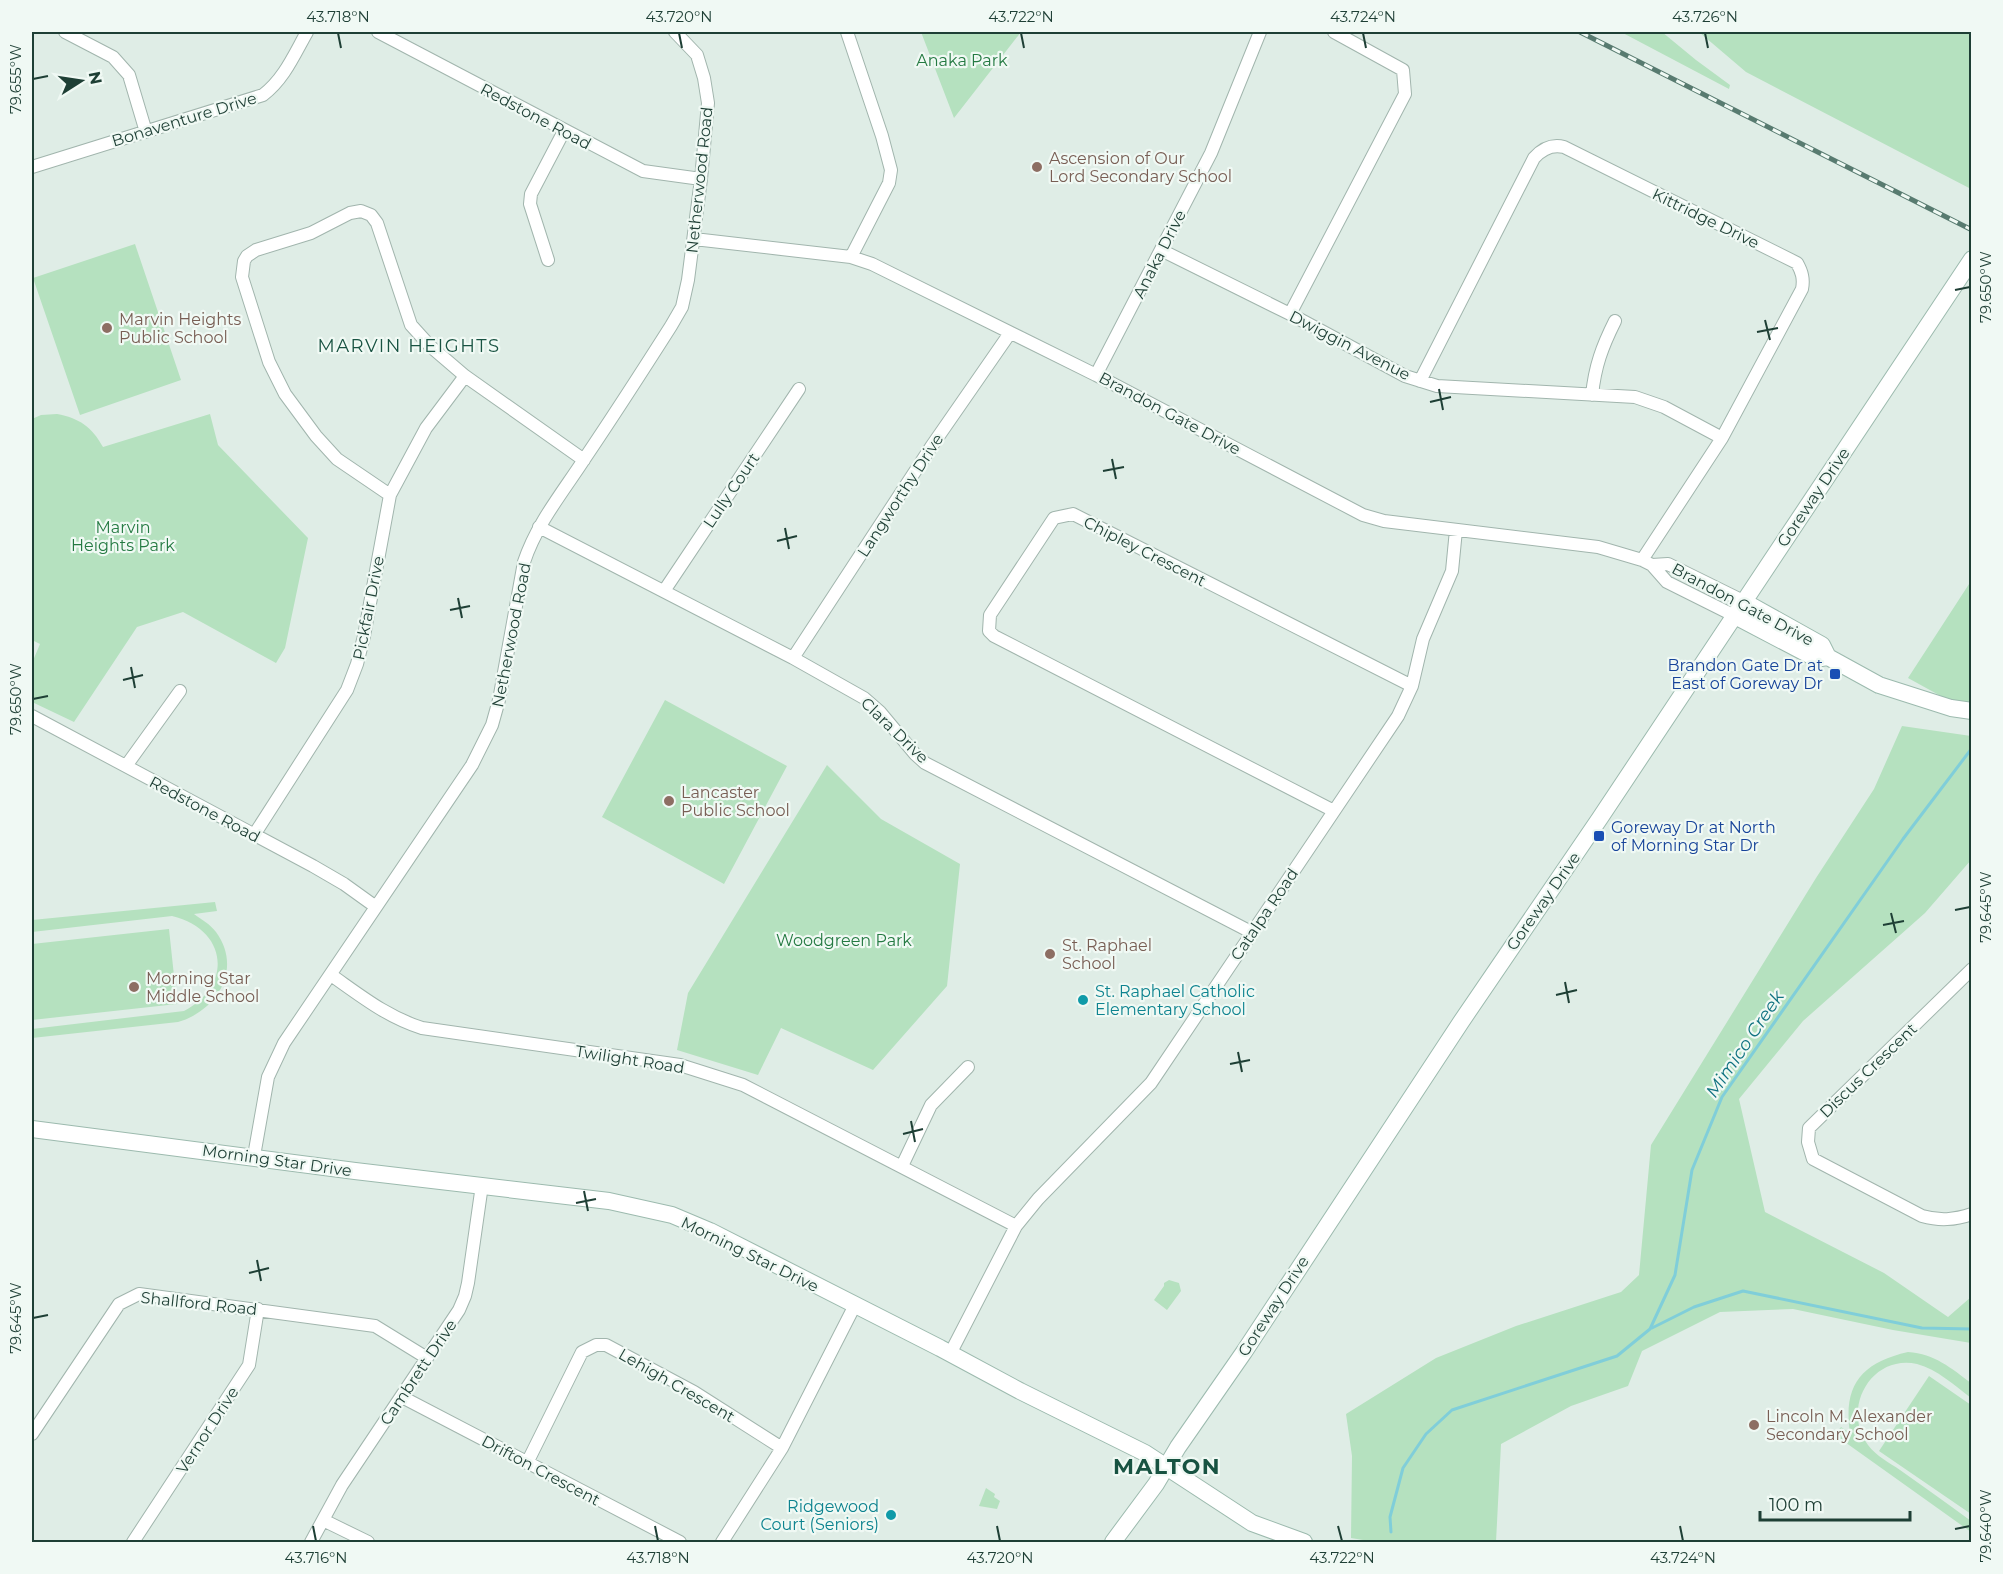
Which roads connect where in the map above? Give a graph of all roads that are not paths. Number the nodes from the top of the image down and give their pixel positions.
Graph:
1 (65, 32) edge
2 (307, 32) edge
3 (378, 32) edge
4 (675, 32) edge
5 (847, 32) edge
6 (1260, 32) edge
7 (1334, 32) edge
8 (564, 131) junction
9 (146, 132) junction
10 (32, 167) edge
11 (701, 179) junction
12 (694, 239) junction
13 (1161, 250) junction
14 (851, 257) junction
15 (1971, 259) edge
16 (548, 260) dead end
17 (1290, 314) junction
18 (1615, 321) dead end
19 (1010, 333) junction
20 (1096, 375) junction
21 (465, 376) junction
22 (1420, 381) junction
23 (799, 389) dead end
24 (1592, 394) junction
25 (1722, 438) junction
26 (584, 460) junction
27 (390, 495) junction
28 (539, 527) junction
29 (1456, 530) junction
30 (1647, 562) junction
31 (664, 591) junction
32 (1743, 601) junction
33 (1733, 615) junction
34 (1828, 657) junction
35 (793, 658) junction
36 (1412, 686) junction
37 (180, 691) dead end
38 (1971, 711) edge
39 (32, 716) edge
40 (126, 766) junction
41 (1334, 812) junction
42 (254, 835) junction
43 (376, 907) junction
44 (1251, 932) junction
45 (1971, 969) edge
46 (331, 975) junction
47 (968, 1067) dead end
48 (32, 1128) edge
49 (254, 1156) junction
50 (902, 1166) junction
51 (482, 1185) junction
52 (1971, 1214) edge
53 (1016, 1226) junction
54 (855, 1305) junction
55 (258, 1309) junction
56 (950, 1354) junction
57 (428, 1358) junction
58 (402, 1397) junction
59 (32, 1434) edge
60 (782, 1448) junction
61 (527, 1463) junction
62 (1167, 1466) junction
63 (323, 1520) junction
64 (133, 1542) edge
65 (311, 1542) edge
66 (368, 1542) edge
67 (680, 1542) edge
68 (722, 1542) edge
69 (1113, 1542) edge
70 (1304, 1542) edge

1 - 9 street
2 - 9 street, Bonaventure Drive
3 - 8 street, Redstone Road
4 - 11 street, Netherwood Road
5 - 14 street
6 - 13 street, Anaka Drive
7 - 17 street
8 - 11 street, Redstone Road
8 - 16 street
9 - 10 street, Bonaventure Drive
11 - 12 street, Netherwood Road
12 - 14 street, Brandon Gate Drive
12 - 26 street, Netherwood Road
13 - 17 street, Dwiggin Avenue
13 - 20 street, Anaka Drive
14 - 19 street, Brandon Gate Drive
15 - 32 street, Goreway Drive
17 - 22 street, Dwiggin Avenue
18 - 24 street
19 - 20 street, Brandon Gate Drive
19 - 35 street, Langworthy Drive
20 - 29 street, Brandon Gate Drive
21 - 26 street
21 - 27 street, Pickfair Drive
21 - 27 street
22 - 24 street, Dwiggin Avenue
22 - 25 street, Kittridge Drive
23 - 31 street, Lully Court
24 - 25 street, Dwiggin Avenue
25 - 30 street, Kittridge Drive
26 - 28 street, Netherwood Road
27 - 42 street, Pickfair Drive
28 - 31 street, Clara Drive
28 - 43 street, Netherwood Road
29 - 30 street, Brandon Gate Drive
29 - 36 street, Catalpa Road
30 - 32 street, Brandon Gate Drive
30 - 33 street, Brandon Gate Drive
31 - 35 street, Clara Drive
32 - 33 street, Goreway Drive
32 - 34 street, Brandon Gate Drive
33 - 34 street, Brandon Gate Drive
33 - 62 street, Goreway Drive
34 - 38 street, Brandon Gate Drive
35 - 44 street, Clara Drive
36 - 41 street, Catalpa Road
36 - 41 street, Chipley Crescent
37 - 40 street
39 - 40 street, Redstone Road
40 - 42 street, Redstone Road
41 - 44 street, Catalpa Road
42 - 43 street, Redstone Road
43 - 46 street, Netherwood Road
44 - 53 street, Catalpa Road
45 - 52 street, Discus Crescent
46 - 49 street, Netherwood Road
46 - 50 street, Twilight Road
47 - 50 street
48 - 49 street, Morning Star Drive
49 - 51 street, Morning Star Drive
50 - 53 street, Twilight Road
51 - 54 street, Morning Star Drive
51 - 57 street, Cambrett Drive
53 - 56 street, Catalpa Road
54 - 56 street, Morning Star Drive
54 - 60 street
55 - 57 street, Shallford Road
55 - 59 street, Shallford Road
55 - 64 street, Vernor Drive
56 - 62 street, Morning Star Drive
57 - 58 street, Cambrett Drive
58 - 61 street, Drifton Crescent
58 - 63 street, Cambrett Drive
60 - 61 street, Lehigh Crescent
60 - 68 street
61 - 67 street, Drifton Crescent
62 - 69 street, Goreway Drive
62 - 70 street, Morning Star Drive
63 - 65 street, Cambrett Drive
63 - 66 street

